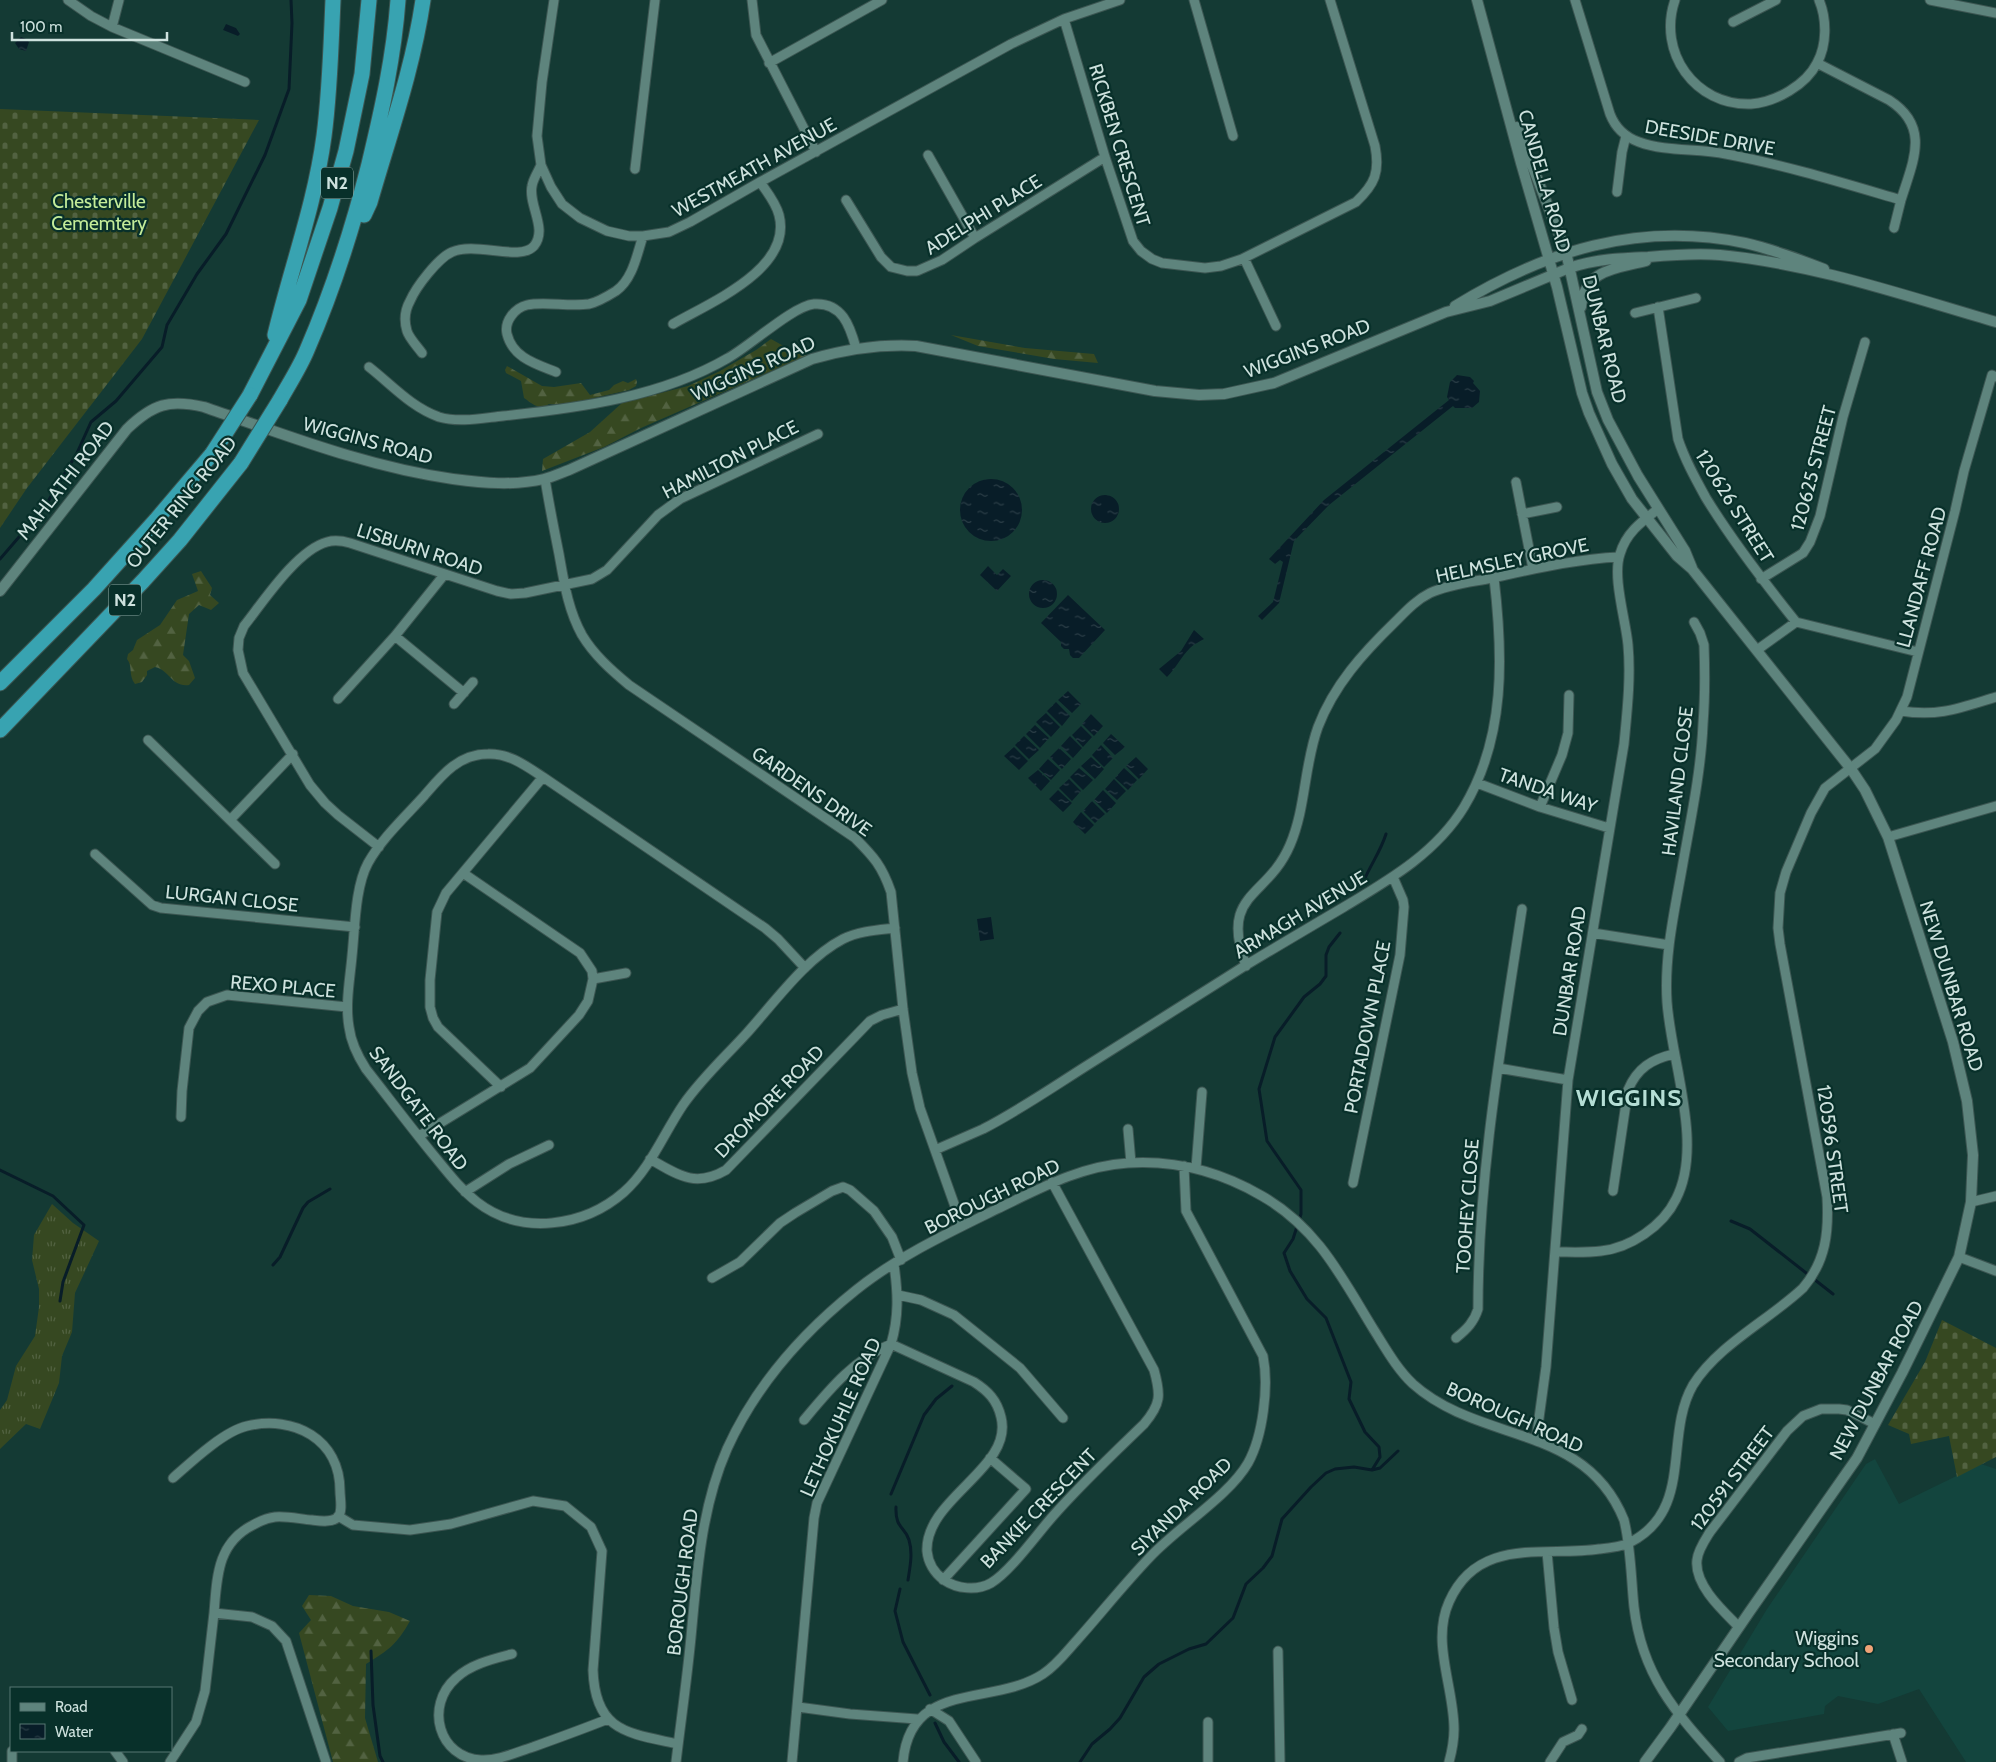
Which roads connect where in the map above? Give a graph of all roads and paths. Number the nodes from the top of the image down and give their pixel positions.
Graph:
1 (68, 0) edge
2 (119, 0) edge
3 (333, 0) edge
4 (369, 0) edge
5 (398, 0) edge
6 (423, 0) edge
7 (554, 0) edge
8 (655, 0) edge
9 (752, 0) edge
10 (882, 0) edge
11 (1120, 0) edge
12 (1194, 0) edge
13 (1330, 0) edge
14 (1477, 0) edge
15 (1576, 0) edge
16 (1676, 0) edge
17 (1776, 0) edge
18 (1819, 0) edge
19 (1930, 0) edge
20 (1996, 14) edge
21 (1064, 19) junction
22 (1733, 22) dead end
23 (112, 27) junction
24 (769, 63) junction
25 (1817, 63) junction
26 (245, 82) dead end
27 (1504, 97) junction
28 (1233, 136) dead end
29 (1626, 136) junction
30 (816, 152) junction
31 (928, 155) dead end
32 (1105, 156) junction
33 (541, 165) junction
34 (635, 169) dead end
35 (760, 182) junction
36 (1617, 192) dead end
37 (846, 200) dead end
38 (1901, 200) junction
39 (1894, 228) dead end
40 (643, 236) junction
41 (975, 238) junction
42 (345, 251) junction
43 (1566, 252) junction
44 (1668, 256) junction
45 (1244, 258) junction
46 (1549, 258) junction
47 (1569, 268) junction
48 (1553, 274) junction
49 (1859, 283) junction
50 (1696, 298) dead end
51 (1658, 307) junction
52 (1446, 312) junction
53 (1635, 313) dead end
54 (1580, 316) junction
55 (1996, 322) edge
56 (673, 324) dead end
57 (1276, 326) dead end
58 (1865, 342) dead end
59 (856, 348) junction
60 (422, 352) dead end
61 (271, 356) junction
62 (369, 367) dead end
63 (556, 372) dead end
64 (1994, 376) edge
65 (169, 403) joint
66 (818, 434) dead end
67 (545, 479) junction
68 (1516, 482) dead end
69 (1557, 507) dead end
70 (1658, 509) junction
71 (1522, 514) junction
72 (1646, 519) junction
73 (1619, 557) junction
74 (1532, 569) junction
75 (1692, 569) junction
76 (444, 575) junction
77 (1494, 578) junction
78 (1761, 579) junction
79 (564, 586) junction
80 (0, 591) edge
81 (1694, 622) dead end
82 (1796, 622) junction
83 (395, 636) junction
84 (1757, 650) junction
85 (1918, 652) junction
86 (472, 682) dead end
87 (0, 684) edge
88 (464, 693) junction
89 (1569, 695) dead end
90 (1996, 697) edge
91 (338, 699) dead end
92 (454, 704) dead end
93 (1901, 711) junction
94 (0, 730) edge
95 (148, 740) dead end
96 (293, 754) junction
97 (1851, 769) junction
98 (542, 777) junction
99 (1477, 783) junction
100 (1996, 806) edge
101 (1540, 807) junction
102 (231, 819) junction
103 (1609, 828) junction
104 (1888, 837) junction
105 (379, 847) junction
106 (95, 854) dead end
107 (275, 864) dead end
108 (463, 872) junction
109 (1393, 877) junction
110 (1522, 908) dead end
111 (355, 927) junction
112 (895, 928) junction
113 (1593, 933) junction
114 (1669, 945) junction
115 (1246, 966) junction
116 (805, 968) junction
117 (626, 973) dead end
118 (593, 979) junction
119 (347, 1007) junction
120 (903, 1009) junction
121 (1674, 1054) junction
122 (1498, 1068) junction
123 (1568, 1080) junction
124 (501, 1086) junction
125 (1202, 1092) dead end
126 (181, 1117) dead end
127 (1128, 1129) dead end
128 (418, 1136) junction
129 (549, 1145) dead end
130 (935, 1150) junction
131 (650, 1159) junction
132 (1131, 1163) junction
133 (1184, 1166) junction
134 (1196, 1168) junction
135 (1052, 1182) junction
136 (1353, 1183) dead end
137 (1613, 1191) dead end
138 (465, 1192) junction
139 (1996, 1196) edge
140 (1971, 1202) junction
141 (962, 1226) junction
142 (1555, 1252) junction
143 (1959, 1257) junction
144 (898, 1262) junction
145 (1996, 1270) edge
146 (712, 1278) dead end
147 (898, 1294) junction
148 (1456, 1338) dead end
149 (891, 1344) junction
150 (1064, 1418) dead end
151 (804, 1420) dead end
152 (1875, 1424) junction
153 (1536, 1440) junction
154 (990, 1458) junction
155 (173, 1478) dead end
156 (338, 1516) junction
157 (1628, 1543) junction
158 (1547, 1552) junction
159 (943, 1580) junction
160 (214, 1613) junction
161 (1739, 1627) junction
162 (1278, 1651) dead end
163 (512, 1654) dead end
164 (1572, 1700) dead end
165 (798, 1708) junction
166 (930, 1709) junction
167 (1679, 1716) junction
168 (918, 1719) junction
169 (608, 1720) junction
170 (1208, 1722) dead end
171 (1582, 1729) dead end
172 (678, 1744) junction
173 (170, 1762) edge
174 (326, 1762) edge
175 (676, 1762) edge
176 (792, 1762) edge
177 (903, 1762) edge
178 (976, 1762) edge
179 (1208, 1762) edge
180 (1280, 1762) edge
181 (1449, 1762) edge
182 (1550, 1762) edge
183 (1645, 1762) edge
184 (1720, 1762) edge
185 (1739, 1762) edge
186 (1902, 1762) edge

1 - 23 street
2 - 23 street
3 - 61 highway
4 - 61 highway, OUTER RING ROAD / N2
5 - 42 highway, OUTER RING ROAD / N2
6 - 42 highway
7 - 33 street, WESTMEATH AVENUE
8 - 34 street
9 - 24 street
10 - 24 street
11 - 21 street, WESTMEATH AVENUE
12 - 28 street
13 - 45 street, RICKBEN CRESCENT
14 - 27 street, CANDELLA ROAD
15 - 29 street, DEESIDE DRIVE
16 - 25 street
17 - 22 street
18 - 25 street
19 - 20 street
21 - 30 street, WESTMEATH AVENUE
21 - 32 street, RICKBEN CRESCENT
23 - 26 street
24 - 30 street
25 - 38 street
27 - 43 street, CANDELLA ROAD
27 - 46 street, CANDELLA ROAD
29 - 36 street
29 - 38 street, DEESIDE DRIVE
30 - 35 street, WESTMEATH AVENUE
31 - 41 street
32 - 41 street, ADELPHI PLACE
32 - 45 street, RICKBEN CRESCENT
33 - 40 street, WESTMEATH AVENUE
33 - 60 street
35 - 40 street, WESTMEATH AVENUE
35 - 56 street
37 - 41 street, ADELPHI PLACE
38 - 39 street
40 - 63 street
42 - 94 highway, OUTER RING ROAD / N2, bridge
43 - 46 street, WIGGINS ROAD
43 - 47 street, CANDELLA ROAD
43 - 49 street, WIGGINS ROAD
44 - 47 street, WIGGINS ROAD
44 - 49 street, WIGGINS ROAD
44 - 54 street
45 - 57 street
46 - 48 street, CANDELLA ROAD
46 - 52 street, WIGGINS ROAD
47 - 48 street, WIGGINS ROAD
47 - 54 street, DUNBAR ROAD
48 - 52 street, WIGGINS ROAD
48 - 72 street, DUNBAR ROAD
49 - 55 street, WIGGINS ROAD
50 - 51 street
51 - 53 street
51 - 78 street, 120626 STREET
52 - 59 street, WIGGINS ROAD
54 - 70 street, DUNBAR ROAD
58 - 78 street, 120625 STREET
59 - 62 street
59 - 67 street, WIGGINS ROAD
61 - 87 highway, OUTER RING ROAD / N2, bridge
64 - 85 street, LLANDAFF ROAD
65 - 67 street, WIGGINS ROAD
65 - 80 street, MAHLATHI ROAD
66 - 79 street, HAMILTON PLACE
67 - 79 street, GARDENS DRIVE
68 - 71 street
69 - 71 street
70 - 72 street, DUNBAR ROAD
70 - 75 street, NEW DUNBAR ROAD
71 - 74 street
72 - 73 street, DUNBAR ROAD
72 - 75 street, NEW DUNBAR ROAD
73 - 74 street, HELMSLEY GROVE
73 - 103 street, DUNBAR ROAD
74 - 77 street, HELMSLEY GROVE
75 - 84 street, NEW DUNBAR ROAD
76 - 79 street, LISBURN ROAD
76 - 83 street
76 - 96 street, LISBURN ROAD
77 - 99 street, ARMAGH AVENUE
77 - 115 street, HELMSLEY GROVE
78 - 82 street, 120626 STREET
79 - 112 street, GARDENS DRIVE
81 - 114 street, HAVILAND CLOSE
82 - 84 street
82 - 85 street
83 - 88 street
83 - 91 street
84 - 97 street, NEW DUNBAR ROAD
85 - 93 street, LLANDAFF ROAD
86 - 88 street
88 - 92 street
89 - 101 street
90 - 93 street
93 - 97 street, LLANDAFF ROAD
95 - 102 street
96 - 102 street
96 - 105 street, LISBURN ROAD
97 - 104 street, NEW DUNBAR ROAD
97 - 157 street, 120596 STREET
98 - 105 street, SANDGATE ROAD
98 - 108 street
98 - 116 street, SANDGATE ROAD
99 - 101 street, TANDA WAY
99 - 109 street, ARMAGH AVENUE
100 - 104 street
101 - 103 street, TANDA WAY
102 - 107 street
103 - 113 street, DUNBAR ROAD
104 - 140 street, NEW DUNBAR ROAD
105 - 111 street, SANDGATE ROAD
106 - 111 street, LURGAN CLOSE
108 - 118 street
108 - 124 street
109 - 115 street, ARMAGH AVENUE
109 - 136 street, PORTADOWN PLACE
110 - 122 street, TOOHEY CLOSE
111 - 119 street, SANDGATE ROAD
112 - 116 street, SANDGATE ROAD
112 - 120 street, GARDENS DRIVE
113 - 114 street
113 - 123 street, DUNBAR ROAD
114 - 121 street, HAVILAND CLOSE
115 - 130 street, ARMAGH AVENUE
116 - 131 street, SANDGATE ROAD
117 - 118 street
118 - 124 street
119 - 126 street, REXO PLACE
119 - 128 street, SANDGATE ROAD
120 - 130 street, GARDENS DRIVE
120 - 131 street, DROMORE ROAD
121 - 137 street
121 - 142 street, HAVILAND CLOSE
122 - 123 street
122 - 148 street, TOOHEY CLOSE
123 - 142 street, DUNBAR ROAD
124 - 128 street
125 - 134 street
127 - 132 street
128 - 138 street, SANDGATE ROAD
129 - 138 street
130 - 141 street, GARDENS DRIVE
131 - 138 street, SANDGATE ROAD
132 - 133 street, BOROUGH ROAD
132 - 135 street, BOROUGH ROAD
133 - 134 street, BOROUGH ROAD
133 - 166 street, SIYANDA ROAD
134 - 153 street, BOROUGH ROAD
135 - 141 street, BOROUGH ROAD
135 - 159 street, BANKIE CRESCENT
139 - 140 street
140 - 143 street, NEW DUNBAR ROAD
141 - 144 street, BOROUGH ROAD
142 - 153 street, DUNBAR ROAD
143 - 145 street
143 - 152 street, NEW DUNBAR ROAD
144 - 146 street, LETHOKUHLE ROAD
144 - 147 street, LETHOKUHLE ROAD
144 - 172 street, BOROUGH ROAD
147 - 149 street, LETHOKUHLE ROAD
147 - 150 street
149 - 151 street
149 - 154 street
149 - 165 street, LETHOKUHLE ROAD
152 - 161 street, NEW DUNBAR ROAD
152 - 161 street, 120591 STREET
153 - 157 street, BOROUGH ROAD
154 - 159 street
154 - 159 street
155 - 156 street
156 - 160 street
156 - 169 street
157 - 158 street
157 - 167 street, BOROUGH ROAD
158 - 164 street
158 - 181 street
160 - 173 street
160 - 174 street
161 - 167 street, NEW DUNBAR ROAD
162 - 180 street
163 - 169 street
165 - 168 street
165 - 176 street, LETHOKUHLE ROAD
166 - 168 street, SIYANDA ROAD
166 - 178 street
167 - 183 street, NEW DUNBAR ROAD
167 - 184 street, BOROUGH ROAD
168 - 177 street, SIYANDA ROAD
169 - 172 street
170 - 179 street
171 - 182 street
172 - 175 street, BOROUGH ROAD
185 - 186 street

